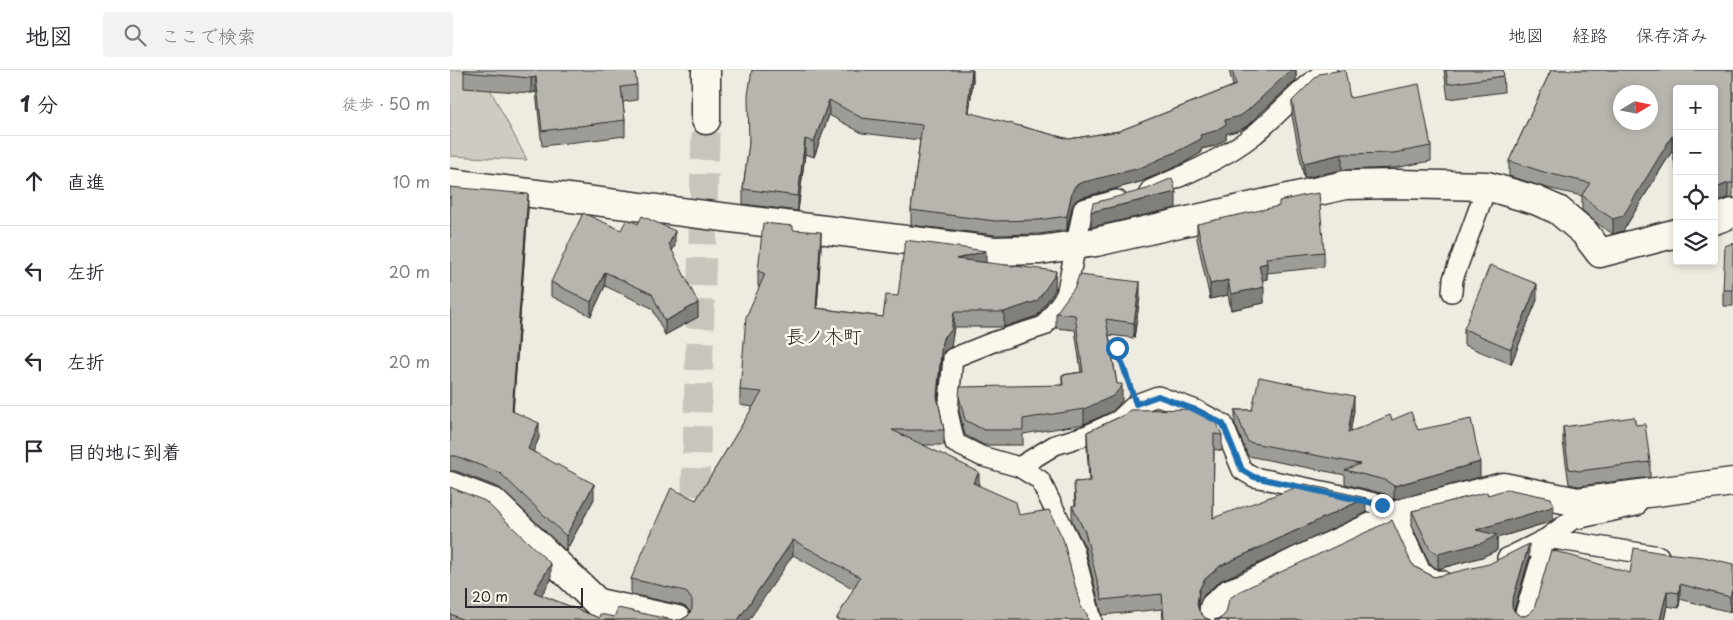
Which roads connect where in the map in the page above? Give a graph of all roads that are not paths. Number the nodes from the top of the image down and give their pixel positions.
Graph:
1 (706, 70) edge
2 (1328, 70) edge
3 (706, 120) tunnel mouth
4 (450, 183) edge
5 (1487, 186) junction
6 (1733, 212) edge
7 (1718, 218) edge
8 (1673, 234) edge
9 (1075, 245) junction
10 (1452, 292) dead end
11 (1019, 467) junction
12 (1733, 482) edge
13 (450, 486) edge
14 (1693, 487) junction
15 (1397, 516) junction
16 (1547, 538) junction
17 (1674, 558) edge
18 (1495, 564) edge
19 (1461, 575) edge
20 (677, 620) edge
21 (1092, 620) edge
22 (1213, 620) edge
23 (1523, 620) edge

1 - 3 street
2 - 9 lane
4 - 9 street
5 - 8 street
5 - 9 street
5 - 10 lane
6 - 7 street
9 - 11 lane
11 - 15 lane
11 - 21 lane
12 - 14 street
13 - 20 street
14 - 15 street
14 - 16 lane
15 - 19 lane
15 - 22 street
16 - 17 lane
16 - 18 lane
16 - 23 lane

